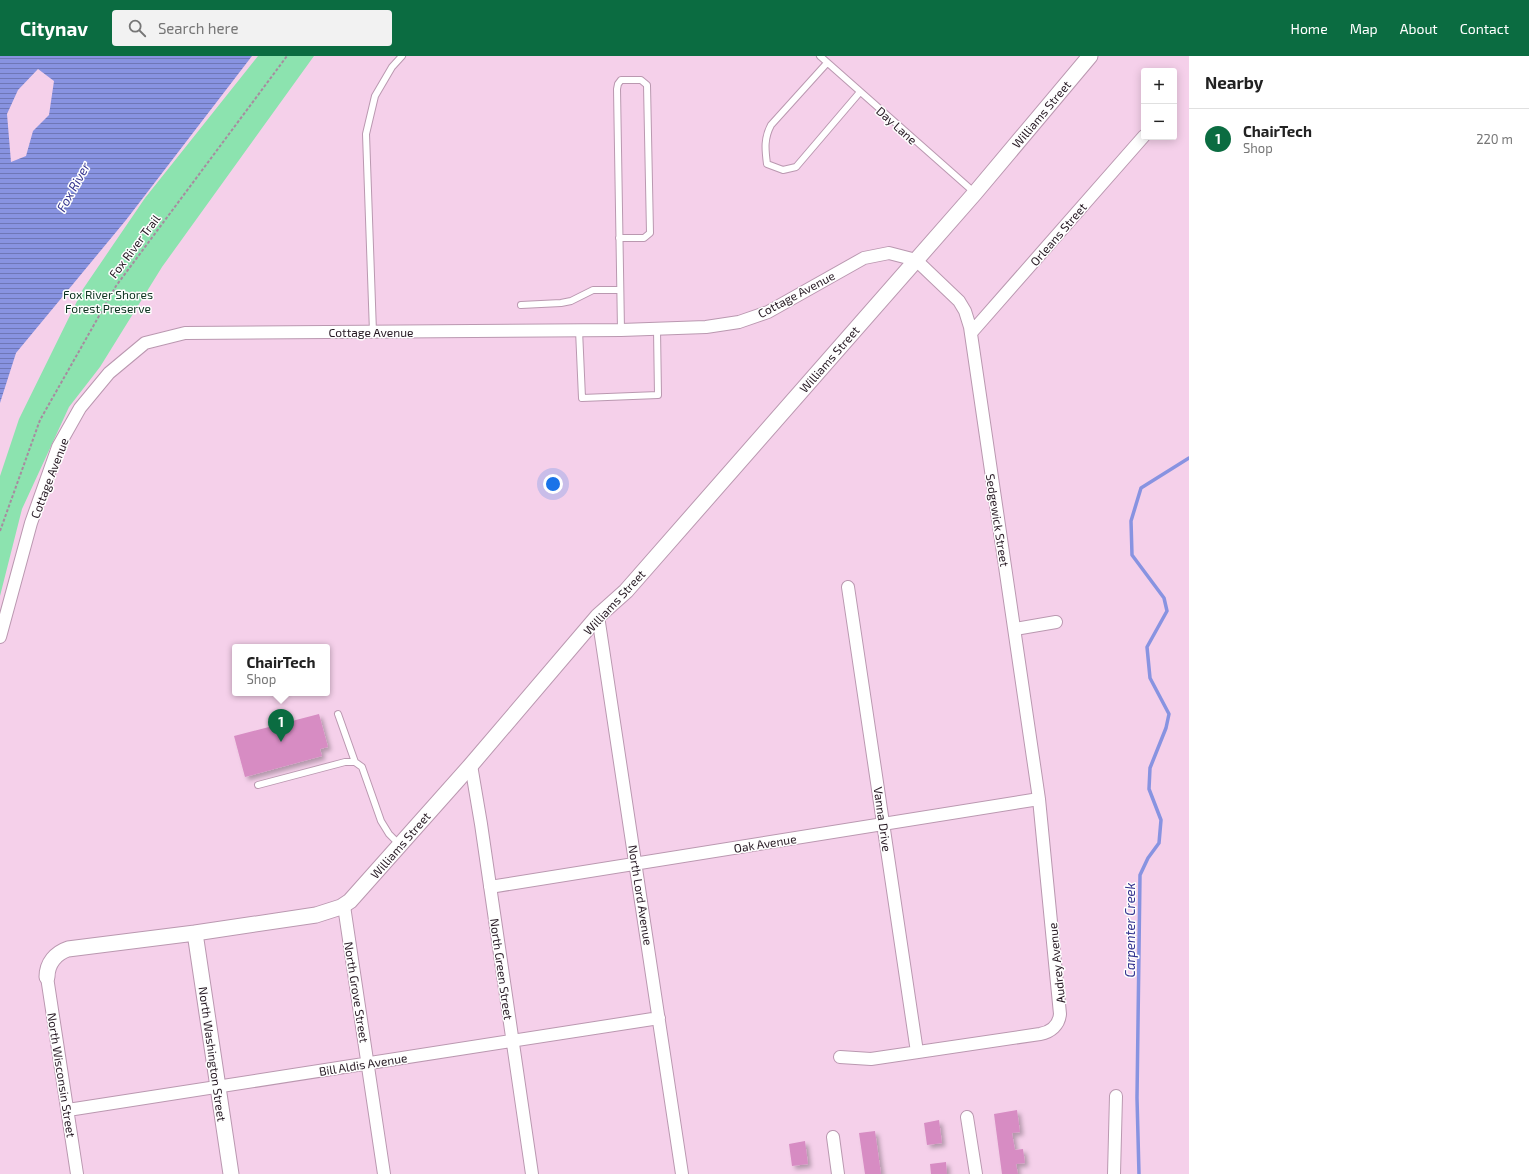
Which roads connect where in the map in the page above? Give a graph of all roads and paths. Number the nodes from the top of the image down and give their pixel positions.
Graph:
1 (287, 56) edge
2 (402, 56) edge
3 (820, 56) edge
4 (1090, 56) edge
5 (827, 63) junction
6 (860, 92) junction
7 (1141, 139) edge
8 (974, 194) junction
9 (619, 238) junction
10 (916, 260) junction
11 (620, 290) junction
12 (521, 304) dead end
13 (579, 330) junction
14 (621, 330) junction
15 (658, 330) junction
16 (373, 332) junction
17 (971, 333) junction
18 (0, 531) edge
19 (848, 587) dead end
20 (598, 616) junction
21 (1056, 622) dead end
22 (1015, 629) junction
23 (0, 637) edge
24 (338, 714) dead end
25 (355, 762) junction
26 (471, 765) junction
27 (258, 785) dead end
28 (1039, 799) junction
29 (884, 824) junction
30 (400, 845) junction
31 (636, 864) junction
32 (490, 887) junction
33 (344, 906) junction
34 (196, 933) junction
35 (47, 977) joint
36 (659, 1018) junction
37 (512, 1041) junction
38 (917, 1052) junction
39 (840, 1057) dead end
40 (368, 1064) junction
41 (218, 1087) junction
42 (1116, 1096) dead end
43 (68, 1110) junction
44 (967, 1117) dead end
45 (833, 1137) dead end
46 (77, 1174) edge
47 (231, 1174) edge
48 (384, 1174) edge
49 (532, 1174) edge
50 (678, 1174) edge
51 (838, 1174) edge
52 (976, 1174) edge
53 (1114, 1174) edge

1 - 18 path, Fox River Trail
2 - 16 lane
3 - 5 lane, Day Lane
4 - 8 street, Williams Street
5 - 6 lane, Day Lane
5 - 6 lane
6 - 8 lane, Day Lane
7 - 17 street, Orleans Street
8 - 10 street, Williams Street
9 - 9 lane
9 - 11 lane
10 - 15 street, Cottage Avenue
10 - 17 street, Sedgewick Street
10 - 20 street, Williams Street
11 - 12 lane
11 - 14 lane
13 - 14 street, Cottage Avenue
13 - 15 lane
13 - 16 street, Cottage Avenue
14 - 15 street, Cottage Avenue
16 - 23 street, Cottage Avenue
17 - 22 street, Sedgewick Street
19 - 29 street, Vanna Drive
20 - 26 street, Williams Street
20 - 31 street, North Lord Avenue
21 - 22 street
22 - 28 street, Sedgewick Street
24 - 25 lane
25 - 27 lane
25 - 30 lane
26 - 30 street, Williams Street
26 - 32 street, North Green Street
28 - 29 street, Oak Avenue
28 - 38 street, Audrey Avenue
29 - 31 street, Oak Avenue
29 - 38 street, Vanna Drive
30 - 33 street, Williams Street
31 - 32 street, Oak Avenue
31 - 36 street, North Lord Avenue
32 - 37 street, North Green Street
33 - 34 street, Williams Street
33 - 40 street, North Grove Street
34 - 35 street, Williams Street
34 - 41 street, North Washington Street
35 - 43 street, North Wisconsin Street
36 - 37 street, Bill Aldis Avenue
36 - 50 street, North Lord Avenue
37 - 40 street, Bill Aldis Avenue
37 - 49 street, North Green Street
38 - 39 street, Audrey Avenue
40 - 41 street, Bill Aldis Avenue
40 - 48 street, North Grove Street
41 - 43 street, Bill Aldis Avenue
41 - 47 street, North Washington Street
42 - 53 street
43 - 46 street, North Wisconsin Street
44 - 52 street
45 - 51 street

